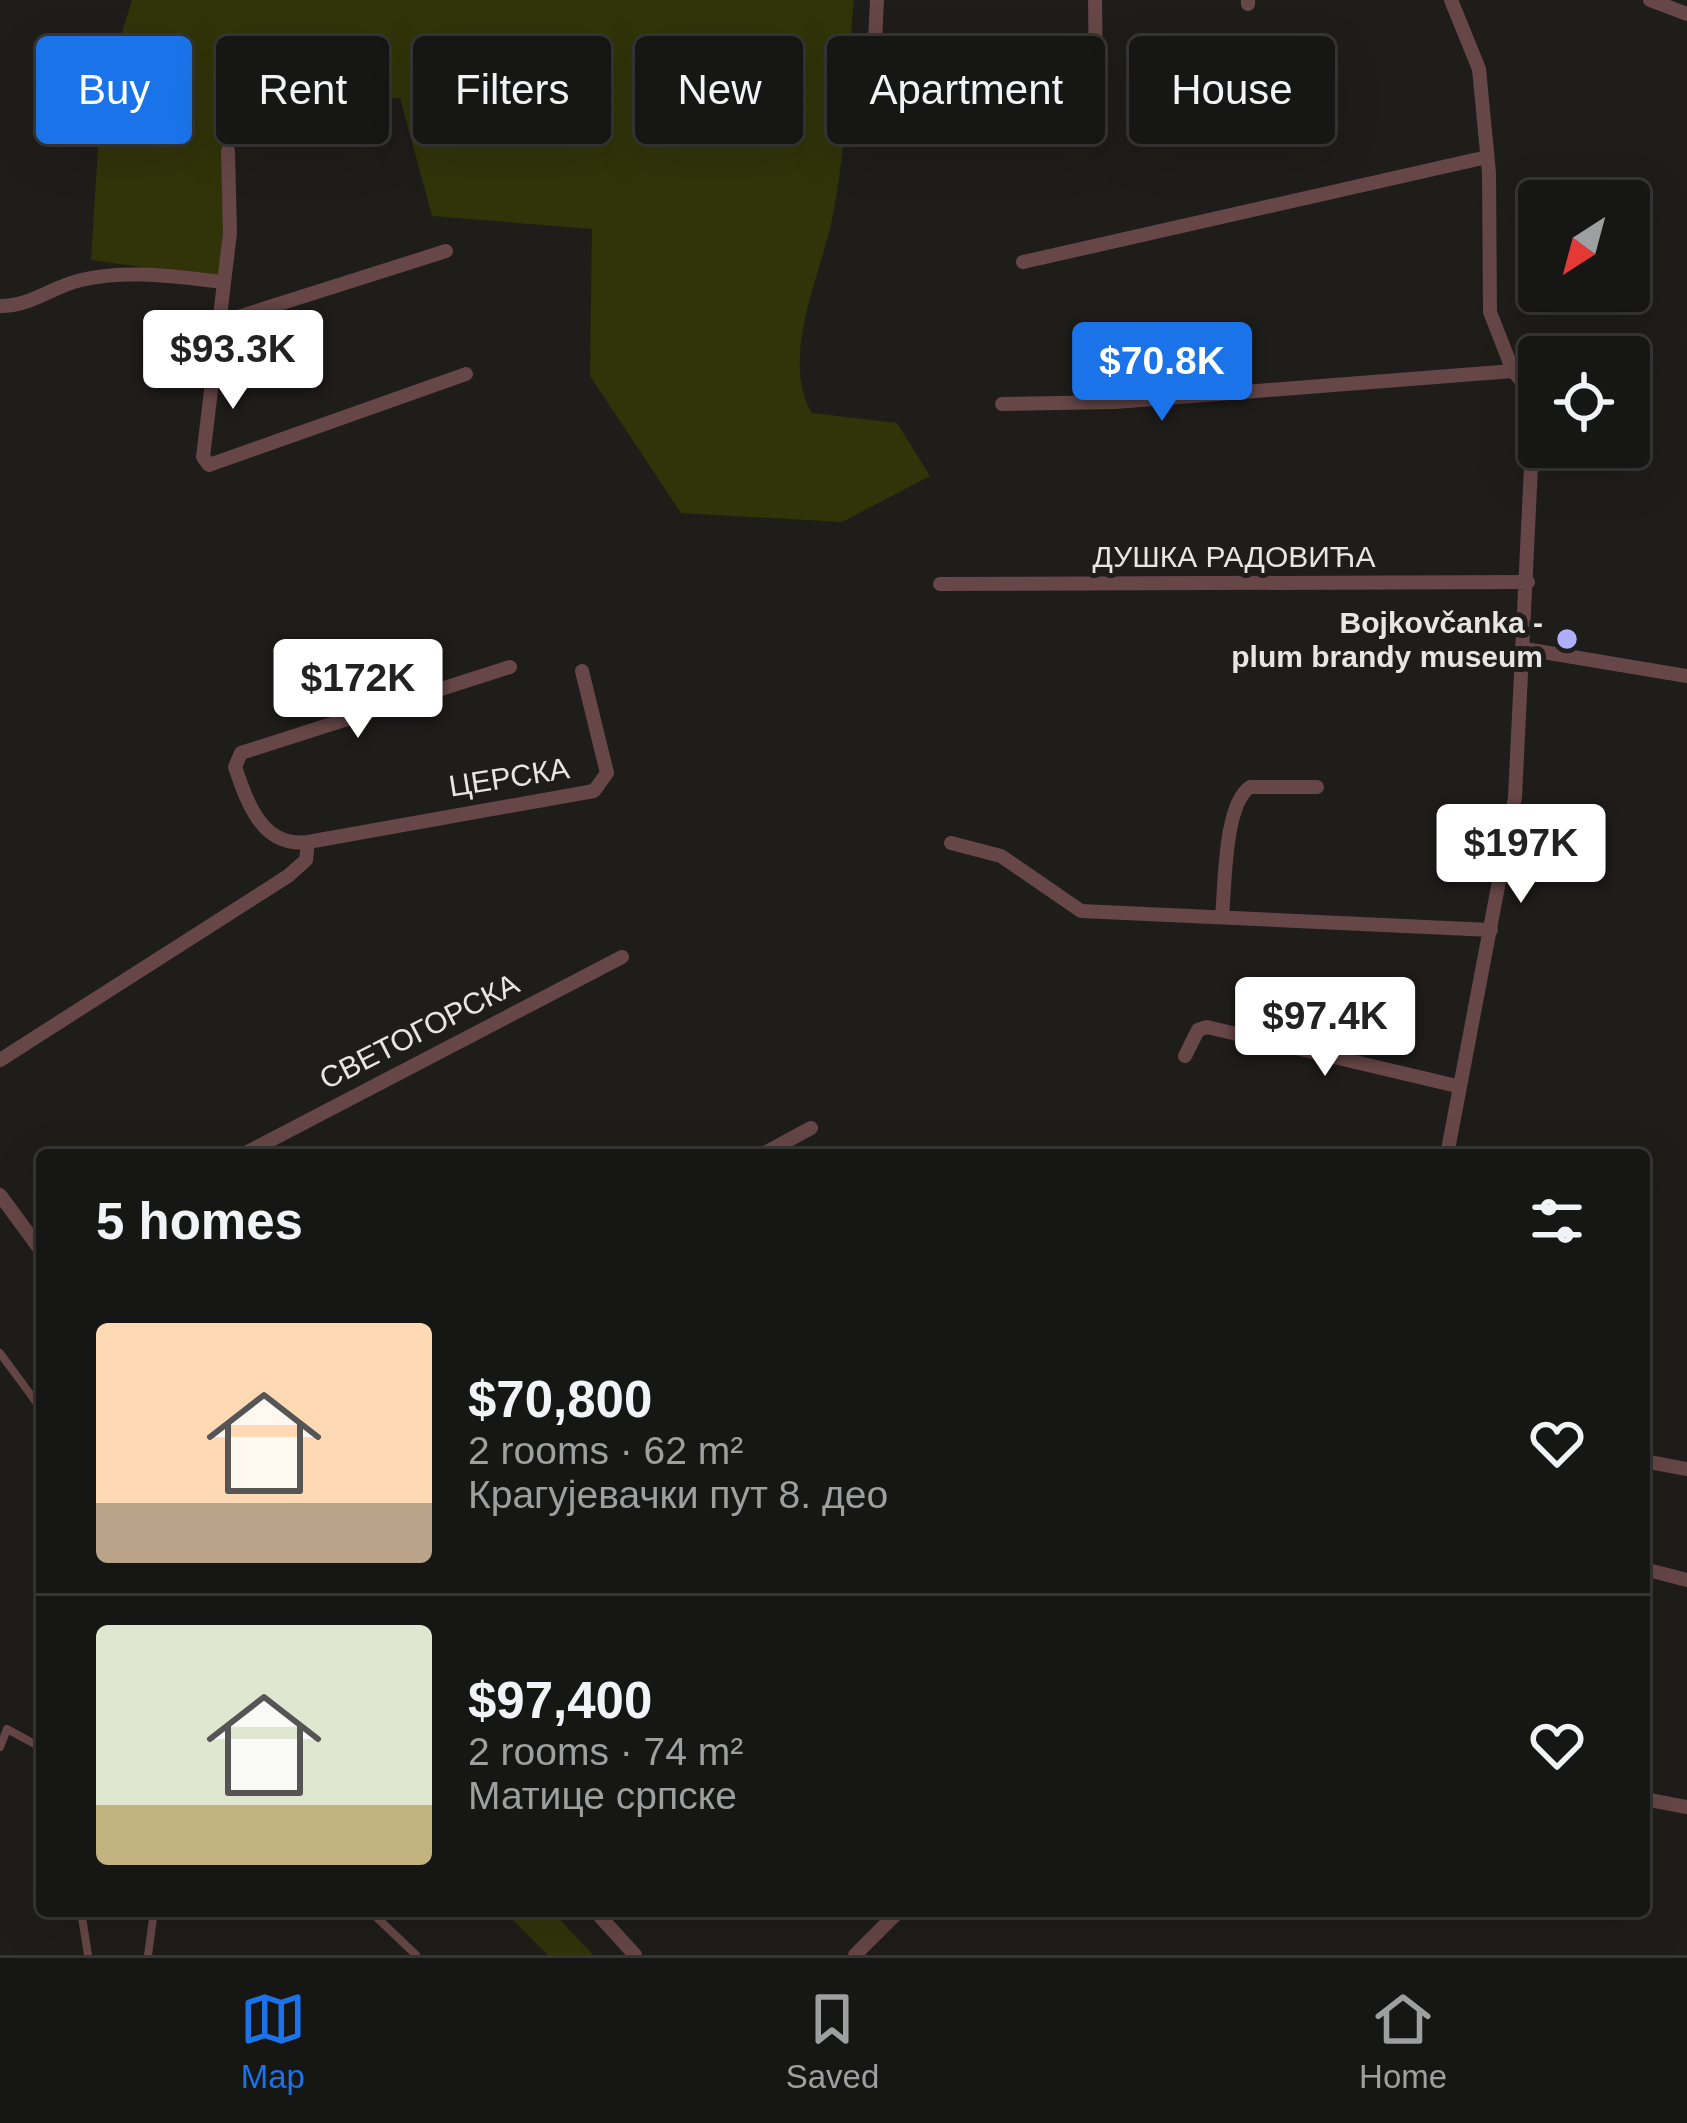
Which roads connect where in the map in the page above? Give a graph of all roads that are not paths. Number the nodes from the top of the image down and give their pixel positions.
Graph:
1 (877, 0) edge
2 (1095, 0) edge
3 (1451, 0) edge
4 (1650, 0) edge
5 (1687, 14) edge
6 (875, 36) edge
7 (1095, 36) edge
8 (228, 151) dead end
9 (1487, 157) junction
10 (446, 251) dead end
11 (1023, 262) dead end
12 (224, 282) junction
13 (0, 306) edge
14 (219, 323) junction
15 (1513, 371) junction
16 (466, 374) dead end
17 (1002, 404) dead end
18 (1528, 583) junction
19 (940, 584) dead end
20 (1526, 649) junction
21 (510, 667) dead end
22 (582, 671) dead end
23 (1687, 676) edge
24 (1317, 787) dead end
25 (308, 842) junction
26 (951, 843) dead end
27 (1222, 917) junction
28 (1491, 930) junction
29 (622, 957) dead end
30 (1184, 1056) dead end
31 (0, 1060) edge
32 (1457, 1086) junction
33 (811, 1128) dead end
34 (254, 1149) edge
35 (772, 1149) edge
36 (1448, 1149) edge
37 (0, 1195) edge
38 (36, 1244) edge
39 (0, 1353) edge
40 (36, 1402) edge
41 (1650, 1462) edge
42 (1687, 1468) edge
43 (1650, 1571) edge
44 (1687, 1580) edge
45 (36, 1745) edge
46 (0, 1747) edge
47 (1650, 1800) edge
48 (1687, 1807) edge
49 (82, 1917) edge
50 (153, 1917) edge
51 (376, 1917) edge
52 (600, 1917) edge
53 (893, 1917) edge
54 (88, 1955) edge
55 (148, 1955) edge
56 (416, 1955) edge
57 (635, 1955) edge
58 (855, 1955) edge

1 - 6 street
2 - 7 street
3 - 9 street
4 - 5 street
8 - 12 street
9 - 11 street
9 - 15 street
10 - 14 street
12 - 13 street
12 - 14 street
14 - 16 street
15 - 17 street
15 - 18 street
18 - 19 street, ДУШКА РАДОВИЋА
18 - 20 street
20 - 23 street
20 - 28 street
21 - 25 street
22 - 25 street, ЦЕРСКА
24 - 27 street
25 - 31 street
26 - 27 street
27 - 28 street
28 - 32 street
29 - 34 street, СВЕТОГОРСКА
30 - 32 street
32 - 36 street
33 - 35 street
37 - 38 street
39 - 40 lane
41 - 42 street
43 - 44 street
45 - 46 lane
47 - 48 street
49 - 54 lane
50 - 55 lane
51 - 56 lane
52 - 57 street
53 - 58 street

